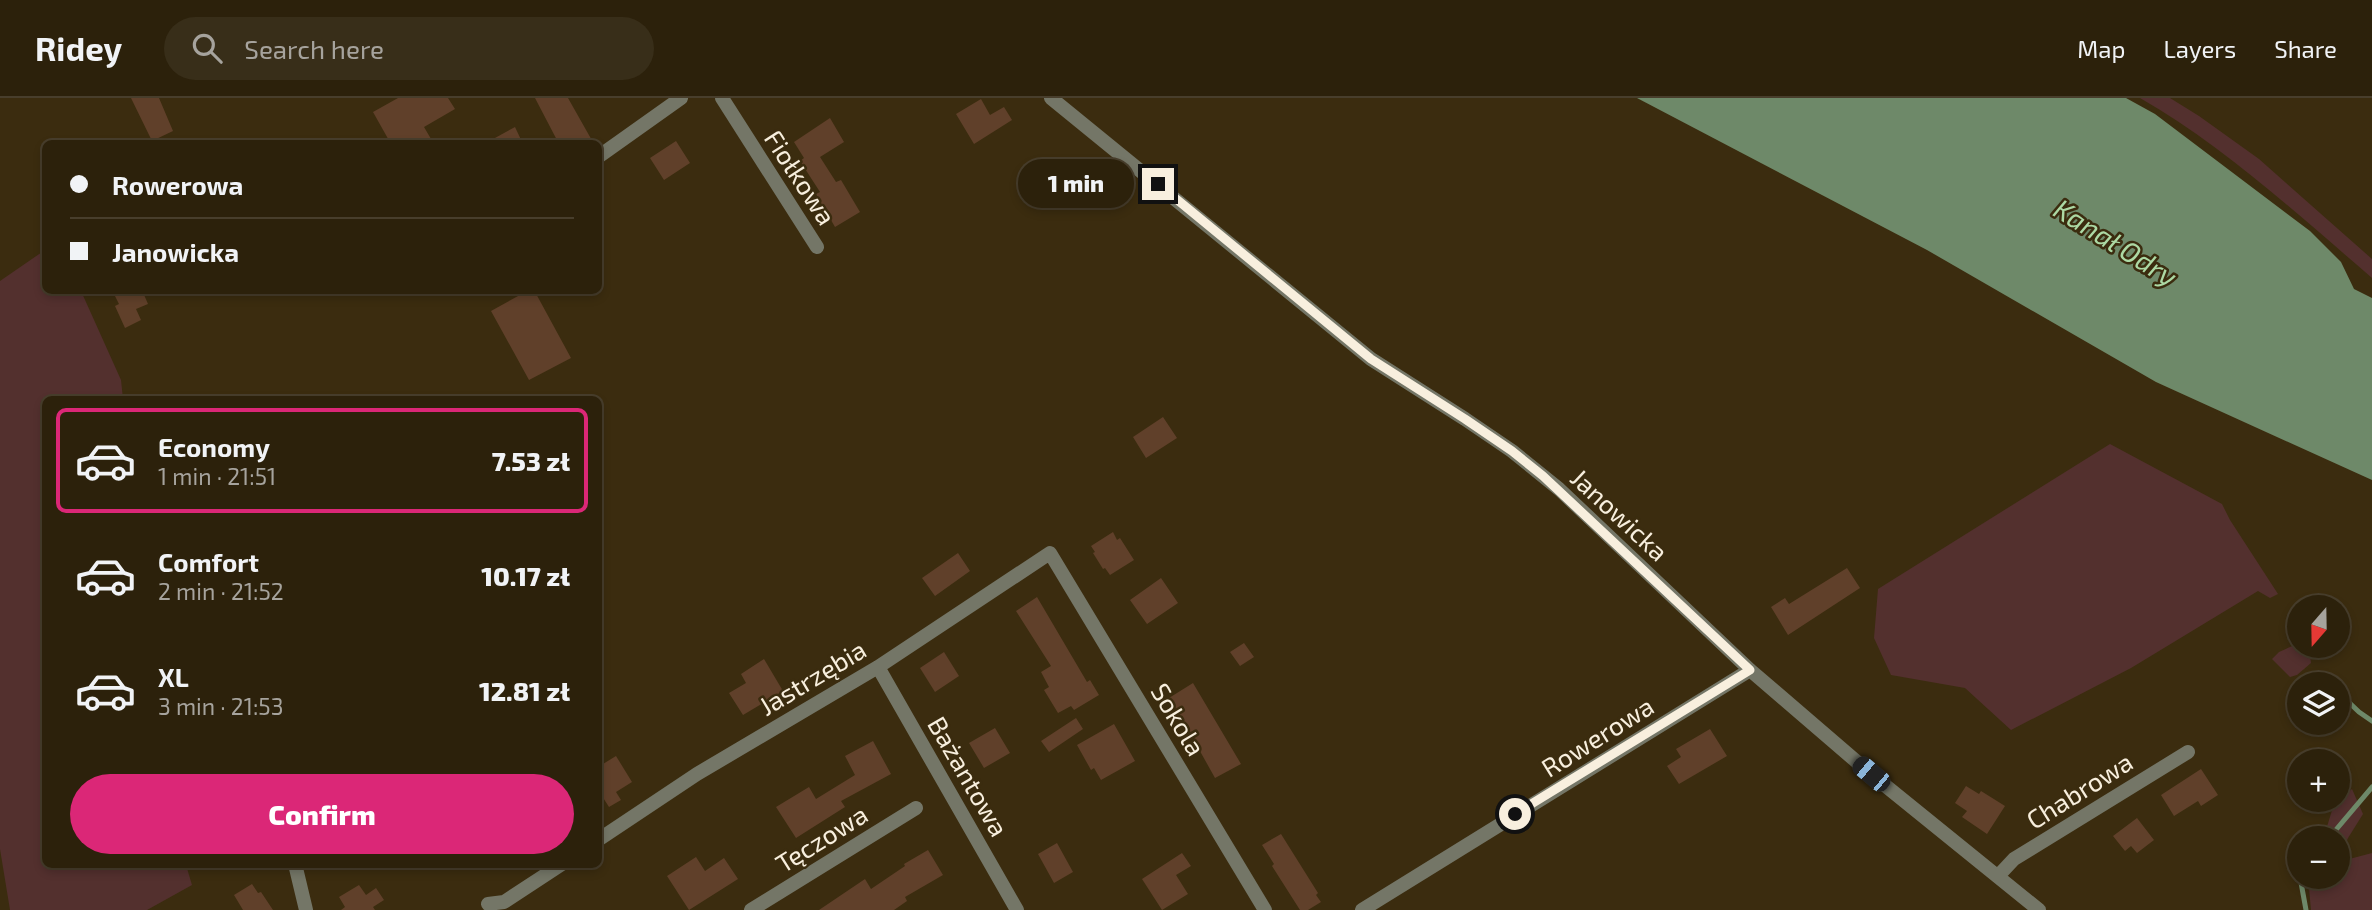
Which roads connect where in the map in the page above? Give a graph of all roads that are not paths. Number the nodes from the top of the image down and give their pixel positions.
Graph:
1 (681, 98) edge
2 (722, 98) edge
3 (1051, 98) edge
4 (602, 154) edge
5 (817, 247) dead end
6 (1050, 553) joint
7 (878, 667) junction
8 (1750, 670) junction
9 (2188, 752) dead end
10 (916, 808) dead end
11 (602, 838) edge
12 (296, 868) edge
13 (556, 868) edge
14 (1999, 875) junction
15 (488, 904) dead end
16 (306, 910) edge
17 (751, 910) edge
18 (1017, 910) edge
19 (1265, 910) edge
20 (1362, 910) edge
21 (2039, 910) edge

1 - 4 street
2 - 5 street, Fiołkowa
3 - 8 street, Janowicka
6 - 7 street, Jastrzębia
6 - 19 street, Sokola
7 - 11 street, Jastrzębia
7 - 18 street, Bażantowa
8 - 14 street, Janowicka
8 - 20 street, Rowerowa
9 - 14 street, Chabrowa
10 - 17 street, Tęczowa
12 - 16 street
13 - 15 street
14 - 21 street, Janowicka

